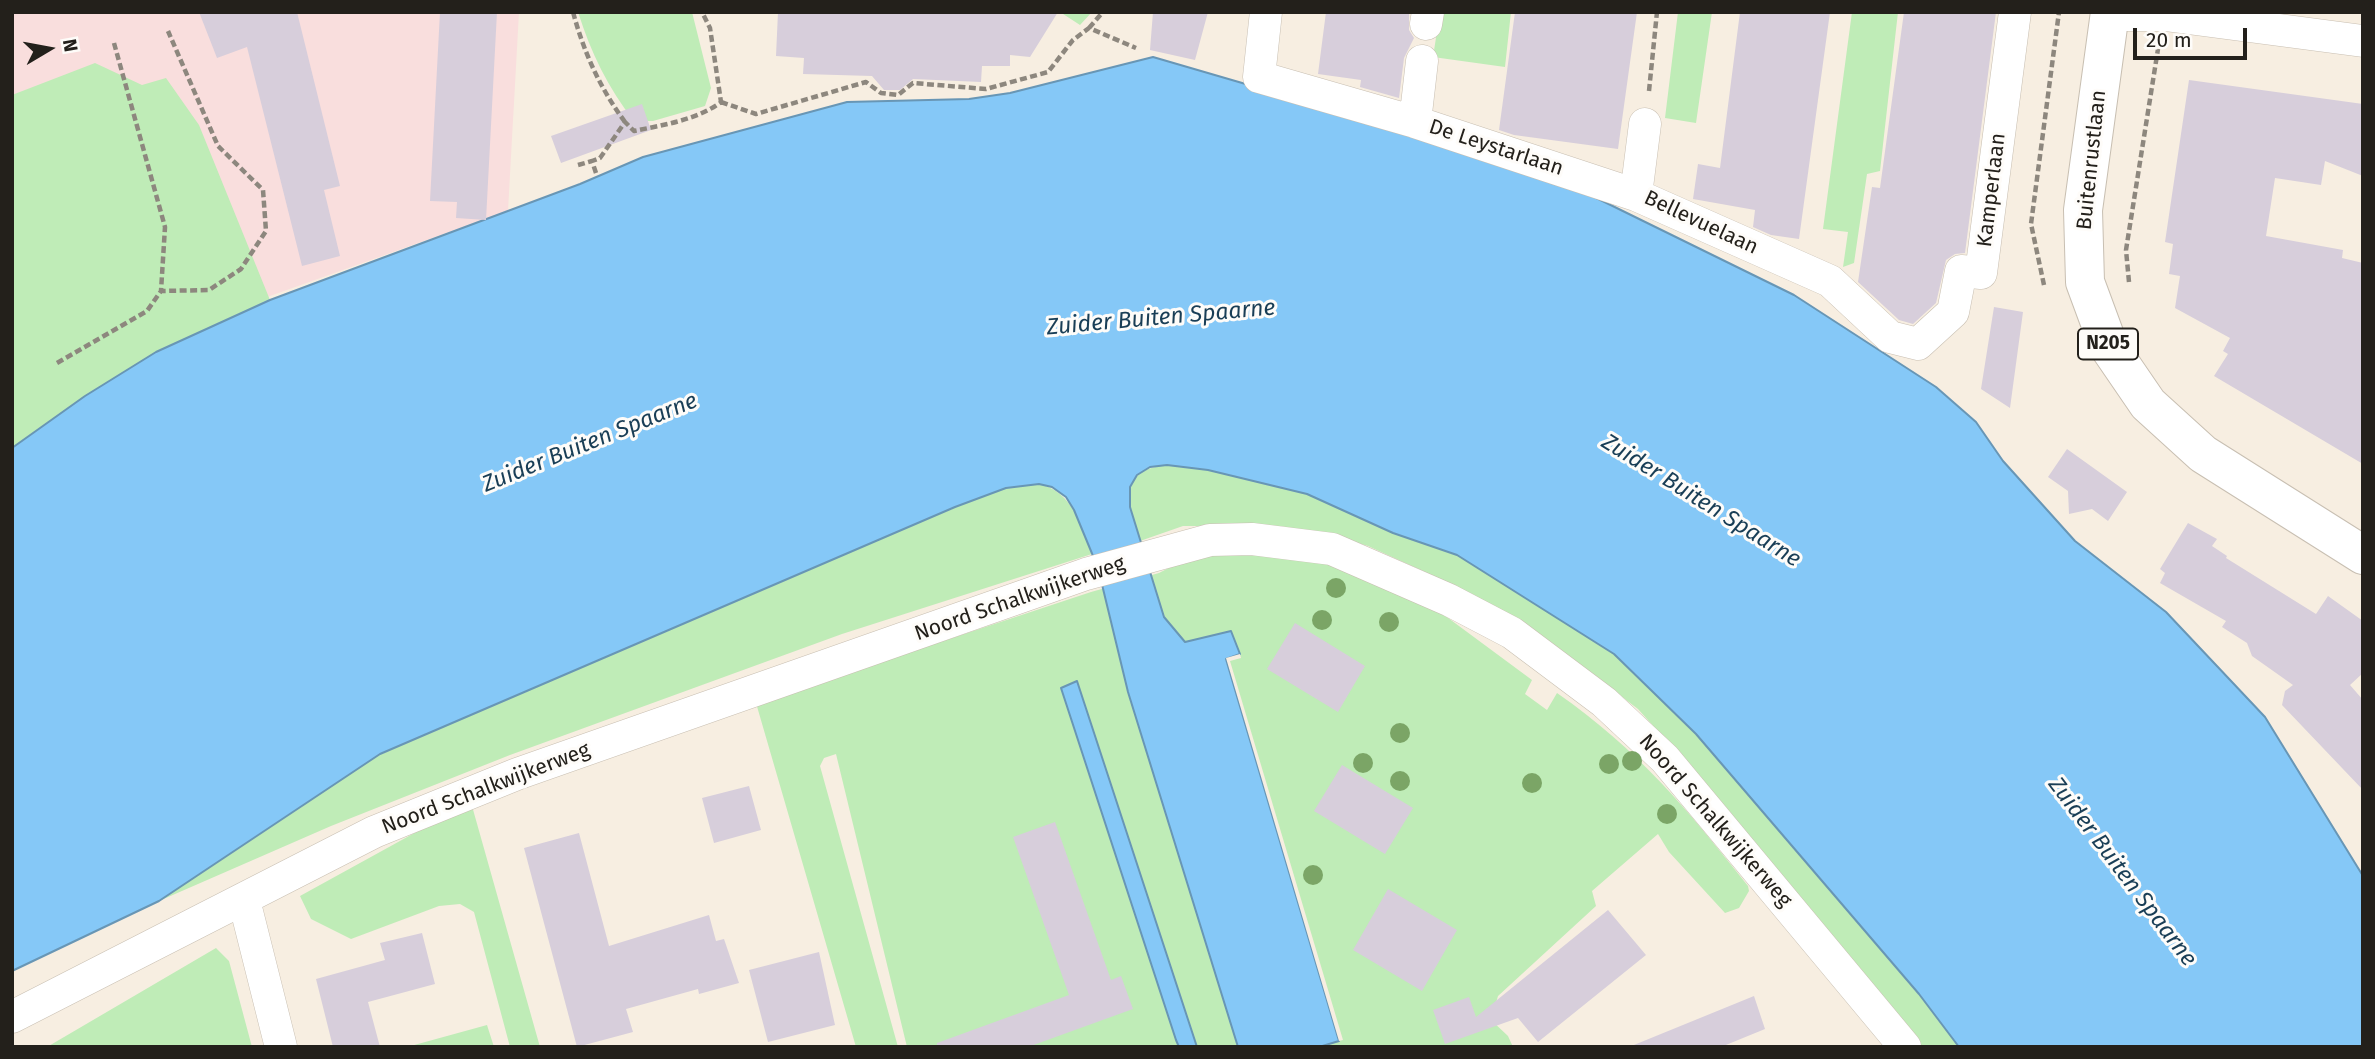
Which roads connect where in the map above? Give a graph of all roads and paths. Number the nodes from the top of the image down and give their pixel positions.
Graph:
1 (573, 12) edge
2 (702, 12) edge
3 (1103, 12) edge
4 (1266, 12) edge
5 (1657, 12) edge
6 (2015, 12) edge
7 (2110, 13) edge
8 (2165, 15) junction
9 (2313, 23) edge
10 (1089, 28) junction
11 (168, 31) dead end
12 (2363, 41) edge
13 (114, 43) dead end
14 (1136, 48) dead end
15 (1422, 61) dead end
16 (1650, 77) dead end
17 (721, 102) junction
18 (625, 122) junction
19 (1415, 122) junction
20 (1645, 124) dead end
21 (592, 161) junction
22 (578, 166) dead end
23 (596, 173) dead end
24 (1636, 195) junction
25 (1830, 281) joint
26 (2129, 288) dead end
27 (161, 291) junction
28 (57, 363) dead end
29 (2363, 555) edge
30 (244, 900) junction
31 (12, 1017) edge
32 (281, 1047) edge
33 (1905, 1047) edge

1 - 18 path
2 - 17 path
3 - 10 path
4 - 19 street
5 - 16 path
6 - 25 street, Kamperlaan
7 - 8 street
7 - 29 main road, Buitenrustlaan / N205
8 - 9 street
8 - 26 path
9 - 12 street
10 - 14 path
10 - 17 path
11 - 27 path
13 - 27 path
15 - 19 street, De Leystarlaan
17 - 18 path
18 - 21 path
19 - 24 street, De Leystarlaan
20 - 24 street, Bellevuelaan
21 - 22 path
21 - 23 path
24 - 25 street, Bellevuelaan
27 - 28 path
30 - 31 street, Noord Schalkwijkerweg
30 - 32 street
30 - 33 street, Noord Schalkwijkerweg

